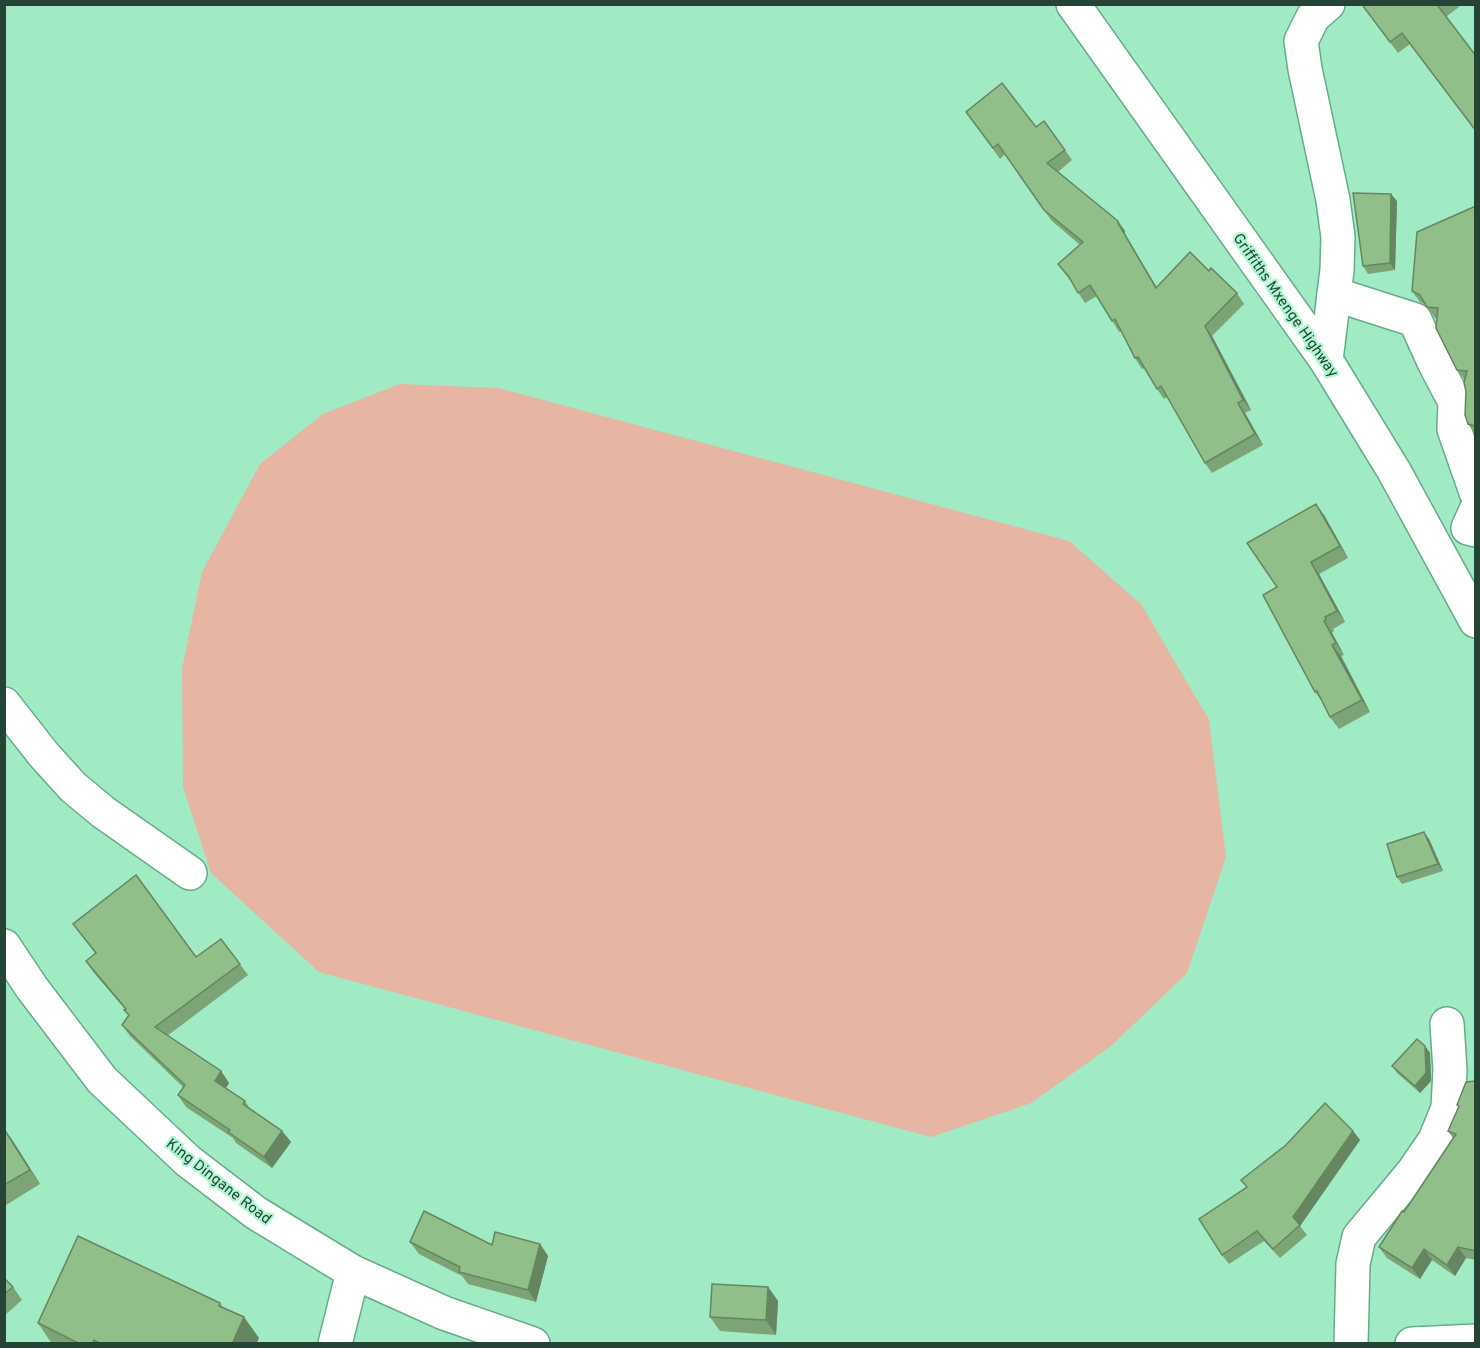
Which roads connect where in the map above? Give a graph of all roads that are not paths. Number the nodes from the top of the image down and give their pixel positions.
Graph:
1 (1073, 4) edge
2 (1328, 4) edge
3 (1334, 294) junction
4 (1326, 360) junction
5 (1476, 492) edge
6 (1476, 510) edge
7 (1476, 530) edge
8 (1476, 621) edge
9 (4, 704) edge
10 (190, 873) dead end
11 (4, 946) edge
12 (1447, 1024) dead end
13 (353, 1272) junction
14 (1476, 1341) edge
15 (335, 1344) edge
16 (533, 1344) edge
17 (1351, 1344) edge
18 (1412, 1344) edge

1 - 4 street, Griffiths Mxenge Highway
2 - 3 street
3 - 4 street
3 - 5 street
4 - 8 street, Griffiths Mxenge Highway
6 - 7 street
9 - 10 street
11 - 13 street, King Dingane Road
12 - 17 street
13 - 15 street
13 - 16 street, King Dingane Road
14 - 18 street

